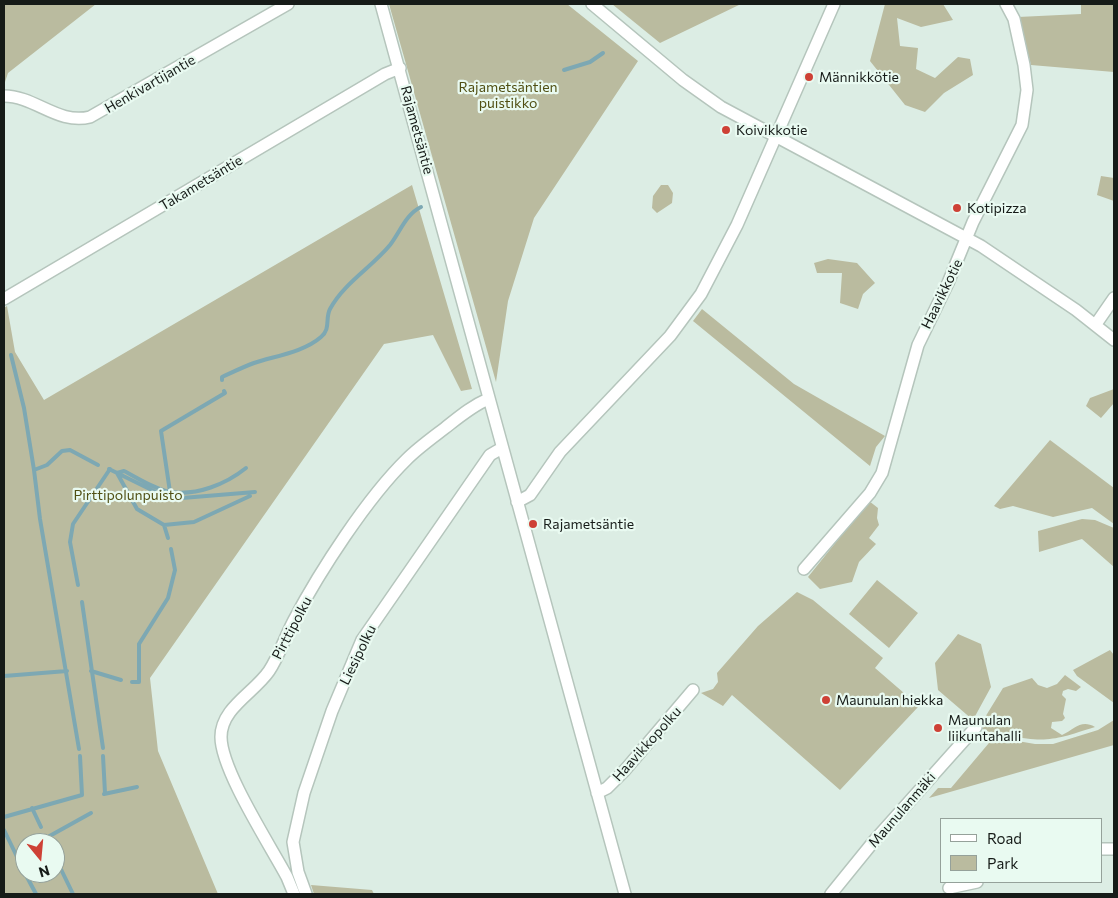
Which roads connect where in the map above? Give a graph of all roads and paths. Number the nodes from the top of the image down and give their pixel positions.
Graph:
1 (288, 4) edge
2 (381, 4) edge
3 (592, 4) edge
4 (834, 4) edge
5 (1006, 4) edge
6 (400, 68) junction
7 (4, 96) edge
8 (775, 137) junction
9 (967, 239) junction
10 (1114, 298) edge
11 (4, 299) edge
12 (1096, 324) junction
13 (1114, 340) edge
14 (488, 399) junction
15 (502, 448) junction
16 (517, 502) junction
17 (804, 569) dead end
18 (693, 690) dead end
19 (976, 727) dead end
20 (597, 793) junction
21 (972, 883) edge
22 (949, 888) dead end
23 (294, 894) edge
24 (306, 894) edge
25 (625, 894) edge
26 (831, 894) edge

1 - 7 street, Henkivartijantie
2 - 6 street, Rajametsäntie
3 - 8 street
4 - 8 street
5 - 9 street, Haavikkotie
6 - 11 street, Takametsäntie
6 - 14 street, Rajametsäntie
8 - 9 street
8 - 16 street
9 - 12 street
9 - 17 street, Haavikkotie
10 - 12 street
12 - 13 street
14 - 15 street, Rajametsäntie
14 - 23 street, Pirttipolku
15 - 16 street, Rajametsäntie
15 - 24 street, Liesipolku
16 - 20 street, Rajametsäntie
18 - 20 street, Haavikkopolku
19 - 26 street, Maunulanmäki
20 - 25 street, Rajametsäntie
21 - 22 street

